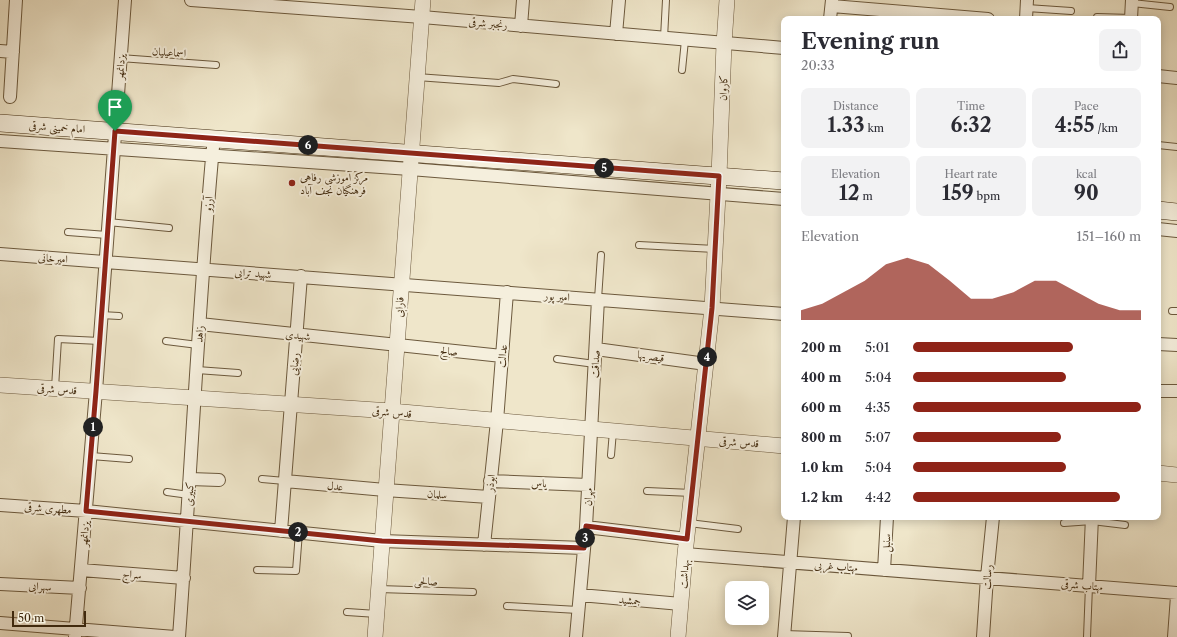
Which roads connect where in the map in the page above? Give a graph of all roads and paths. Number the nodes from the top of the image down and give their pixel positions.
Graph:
1 (16, 0) edge
2 (125, 0) edge
3 (191, 0) edge
4 (423, 0) edge
5 (523, 0) edge
6 (619, 0) edge
7 (666, 0) edge
8 (727, 0) edge
9 (209, 1) edge
10 (246, 2) edge
11 (1132, 2) edge
12 (282, 3) edge
13 (832, 3) edge
14 (1170, 7) dead end
15 (1027, 9) edge
16 (1071, 11) dead end
17 (830, 16) edge
18 (959, 16) edge
19 (1131, 16) edge
20 (422, 17) junction
21 (520, 26) junction
22 (616, 34) junction
23 (664, 38) junction
24 (685, 40) junction
25 (724, 44) junction
26 (781, 48) edge
27 (0, 51) edge
28 (13, 52) junction
29 (120, 58) junction
30 (216, 65) dead end
31 (682, 70) dead end
32 (1161, 76) edge
33 (417, 77) junction
34 (1177, 78) edge
35 (556, 84) dead end
36 (10, 97) dead end
37 (0, 123) edge
38 (115, 131) junction
39 (0, 141) edge
40 (1161, 145) edge
41 (213, 147) junction
42 (1177, 147) edge
43 (114, 148) junction
44 (411, 161) junction
45 (719, 176) junction
46 (781, 181) edge
47 (718, 194) junction
48 (781, 199) edge
49 (1161, 210) edge
50 (1177, 212) edge
51 (108, 222) junction
52 (169, 228) dead end
53 (1161, 230) edge
54 (1177, 231) edge
55 (68, 232) dead end
56 (107, 235) junction
57 (639, 245) dead end
58 (715, 249) junction
59 (0, 254) edge
60 (601, 255) dead end
61 (105, 262) junction
62 (202, 269) junction
63 (301, 276) junction
64 (401, 284) junction
65 (507, 292) junction
66 (598, 299) junction
67 (712, 308) junction
68 (781, 314) edge
69 (101, 315) junction
70 (119, 316) dead end
71 (200, 324) junction
72 (297, 335) junction
73 (100, 341) junction
74 (166, 341) dead end
75 (1161, 344) edge
76 (198, 345) junction
77 (1177, 345) edge
78 (396, 346) junction
79 (596, 349) junction
80 (502, 356) junction
81 (557, 359) dead end
82 (595, 364) junction
83 (706, 364) junction
84 (196, 370) junction
85 (238, 374) dead end
86 (0, 385) edge
87 (55, 388) junction
88 (96, 391) junction
89 (1161, 391) edge
90 (1177, 391) edge
91 (194, 398) junction
92 (291, 404) junction
93 (391, 411) junction
94 (497, 421) junction
95 (591, 429) junction
96 (613, 431) junction
97 (698, 439) junction
98 (781, 446) edge
99 (611, 455) dead end
100 (91, 456) junction
101 (129, 459) dead end
102 (1161, 473) edge
103 (1177, 475) edge
104 (190, 479) junction
105 (219, 480) dead end
106 (262, 480) dead end
107 (285, 481) junction
108 (490, 481) junction
109 (588, 485) junction
110 (385, 490) junction
111 (647, 491) dead end
112 (167, 492) dead end
113 (692, 493) junction
114 (189, 495) junction
115 (489, 497) junction
116 (0, 505) edge
117 (86, 511) junction
118 (794, 520) edge
119 (887, 520) edge
120 (993, 520) edge
121 (1085, 520) edge
122 (1092, 520) edge
123 (1098, 520) edge
124 (188, 521) junction
125 (689, 523) junction
126 (1064, 523) dead end
127 (1125, 525) dead end
128 (586, 526) junction
129 (738, 528) dead end
130 (280, 531) junction
131 (299, 532) junction
132 (687, 539) junction
133 (382, 541) junction
134 (484, 545) junction
135 (584, 548) junction
136 (685, 554) junction
137 (791, 562) junction
138 (81, 570) junction
139 (257, 570) dead end
140 (884, 570) junction
141 (987, 577) junction
142 (184, 578) junction
143 (0, 584) edge
144 (1089, 586) junction
145 (80, 588) junction
146 (378, 589) junction
147 (473, 592) dead end
148 (1177, 592) edge
149 (580, 595) junction
150 (1177, 596) edge
151 (681, 604) junction
152 (507, 606) dead end
153 (578, 610) junction
154 (347, 612) dead end
155 (376, 614) junction
156 (0, 623) edge
157 (76, 633) edge
158 (784, 635) edge
159 (848, 636) edge
160 (175, 637) edge
161 (179, 637) edge
162 (375, 637) edge
163 (576, 637) edge
164 (678, 637) edge
165 (983, 637) edge
166 (1087, 637) edge
167 (1174, 637) edge

1 - 28 street
2 - 29 street, یزدانمهر
3 - 9 street, رنجبر شرقی
4 - 20 street, فارابی
5 - 21 street
6 - 22 street
7 - 23 lane
8 - 25 street, کاروان
9 - 10 street, رنجبر شرقی
10 - 12 street, رنجبر شرقی
11 - 14 lane
11 - 19 street
12 - 20 street, رنجبر شرقی
13 - 17 street
13 - 18 street
15 - 16 lane
20 - 21 street, رنجبر شرقی
20 - 33 street, فارابی
21 - 22 street, رنجبر شرقی
22 - 23 street, رنجبر شرقی
23 - 24 street, رنجبر شرقی
24 - 25 street, رنجبر شرقی
24 - 31 lane
25 - 26 street, رنجبر شرقی
25 - 45 street, کاروان
27 - 28 street
28 - 36 street
29 - 30 lane, اسماعیلیان
29 - 38 street, یزدانمهر
32 - 34 street
33 - 35 lane
33 - 44 street, فارابی
37 - 38 main road, امام خمینی شرقی
38 - 41 main road, امام خمینی شرقی
38 - 43 street, یزدانمهر
39 - 43 street
40 - 42 lane
41 - 43 street
41 - 44 main road, امام خمینی شرقی
41 - 62 street, آرزو
43 - 51 street, یزدانمهر
44 - 45 main road, امام خمینی شرقی
44 - 47 street
44 - 64 street, فارابی
45 - 46 main road, امام خمینی شرقی
45 - 47 street, بهداشت
47 - 48 street
47 - 58 street, بهداشت
49 - 50 main road
51 - 52 lane
51 - 56 street, یزدانمهر
53 - 54 street
55 - 56 lane
56 - 61 street, یزدانمهر
57 - 58 lane
58 - 67 street, بهداشت
59 - 61 street, امیرخانی
60 - 66 lane
61 - 62 street, شهید ترابی
61 - 69 street, یزدانمهر
62 - 63 street, شهید ترابی
62 - 71 street, زاهد
63 - 64 street, شهید ترابی
63 - 72 street, رضایی
64 - 65 street, امیر پور
64 - 78 street, فارابی
65 - 66 street, امیر پور
65 - 80 street, عدالت
66 - 67 street, امیر پور
66 - 79 street, صداقت
67 - 68 street, امیر پور
67 - 83 street, بهداشت
69 - 70 lane
69 - 73 street, یزدانمهر
71 - 72 street, شهیدی
71 - 76 street, زاهد
72 - 78 street, شهیدی
72 - 92 street, رضایی
73 - 87 lane
73 - 88 street, یزدانمهر
74 - 76 lane
75 - 77 street
76 - 84 street, زاهد
78 - 80 street, صالح
78 - 93 street, فارابی
79 - 82 street, صداقت
79 - 83 street, قیصریها
80 - 94 street, عدالت
81 - 82 lane
82 - 95 street, صداقت
83 - 97 street, بهداشت
84 - 85 lane
84 - 91 street, زاهد
86 - 87 street, قدس شرقی
87 - 88 street, قدس شرقی
88 - 91 street, قدس شرقی
88 - 100 street, یزدانمهر
89 - 90 street
91 - 92 street, قدس شرقی
91 - 104 street, کبیری
92 - 93 street, قدس شرقی
92 - 107 street
93 - 94 street, قدس شرقی
93 - 110 street, فارابی
94 - 95 street, قدس شرقی
94 - 108 street, ابوذر
95 - 96 street, قدس شرقی
95 - 109 street, مهران
96 - 97 street, قدس شرقی
96 - 99 lane
97 - 98 street, قدس شرقی
97 - 113 street, بهداشت
100 - 101 lane
100 - 117 street, یزدانمهر
102 - 103 street
104 - 105 street
104 - 114 street, کبیری
106 - 107 lane
107 - 110 street, عدل
107 - 130 street
108 - 109 street, یاس
108 - 115 street, ابوذر
109 - 128 street, مهران
110 - 115 street, سلمان
110 - 133 street, فارابی
111 - 113 lane
112 - 114 lane
113 - 125 street, بهداشت
114 - 124 street, کبیری
115 - 134 street, ابوذر
116 - 117 street, مطهری شرقی
117 - 124 street, مطهری شرقی
117 - 138 street, یزدانمهر
118 - 137 street
119 - 140 street, سنبل
120 - 141 street, رسالت
121 - 126 lane
122 - 144 street
123 - 127 lane
124 - 130 street, مطهری شرقی
124 - 142 street, کبیری
125 - 129 lane
125 - 132 street, بهداشت
128 - 132 street
128 - 135 street, مهران
130 - 131 street, مطهری شرقی
131 - 133 street, مطهری شرقی
131 - 139 lane
132 - 136 street, بهداشت
133 - 134 street
133 - 146 street, فارابی
134 - 135 street
135 - 149 street, مهران
136 - 137 street, مهتاب غربی
136 - 151 street, بهداشت
137 - 140 street, مهتاب غربی
137 - 158 street
138 - 142 street, سراج
138 - 145 street, یزدانمهر
140 - 141 street, مهتاب غربی
141 - 144 street, مهتاب شرقی
141 - 165 street, رسالت
142 - 161 street, کبیری
143 - 145 street, سهرابی
144 - 148 street, مهتاب شرقی
144 - 166 lane
145 - 157 street, یزدانمهر
146 - 147 lane, صالحی
146 - 155 street, فارابی
149 - 151 street, جمشید
149 - 153 street, مهران
150 - 167 street
151 - 164 street, بهداشت
152 - 153 lane
153 - 163 street, مهران
154 - 155 lane
155 - 162 street, فارابی
156 - 157 street
157 - 160 street
158 - 159 lane

